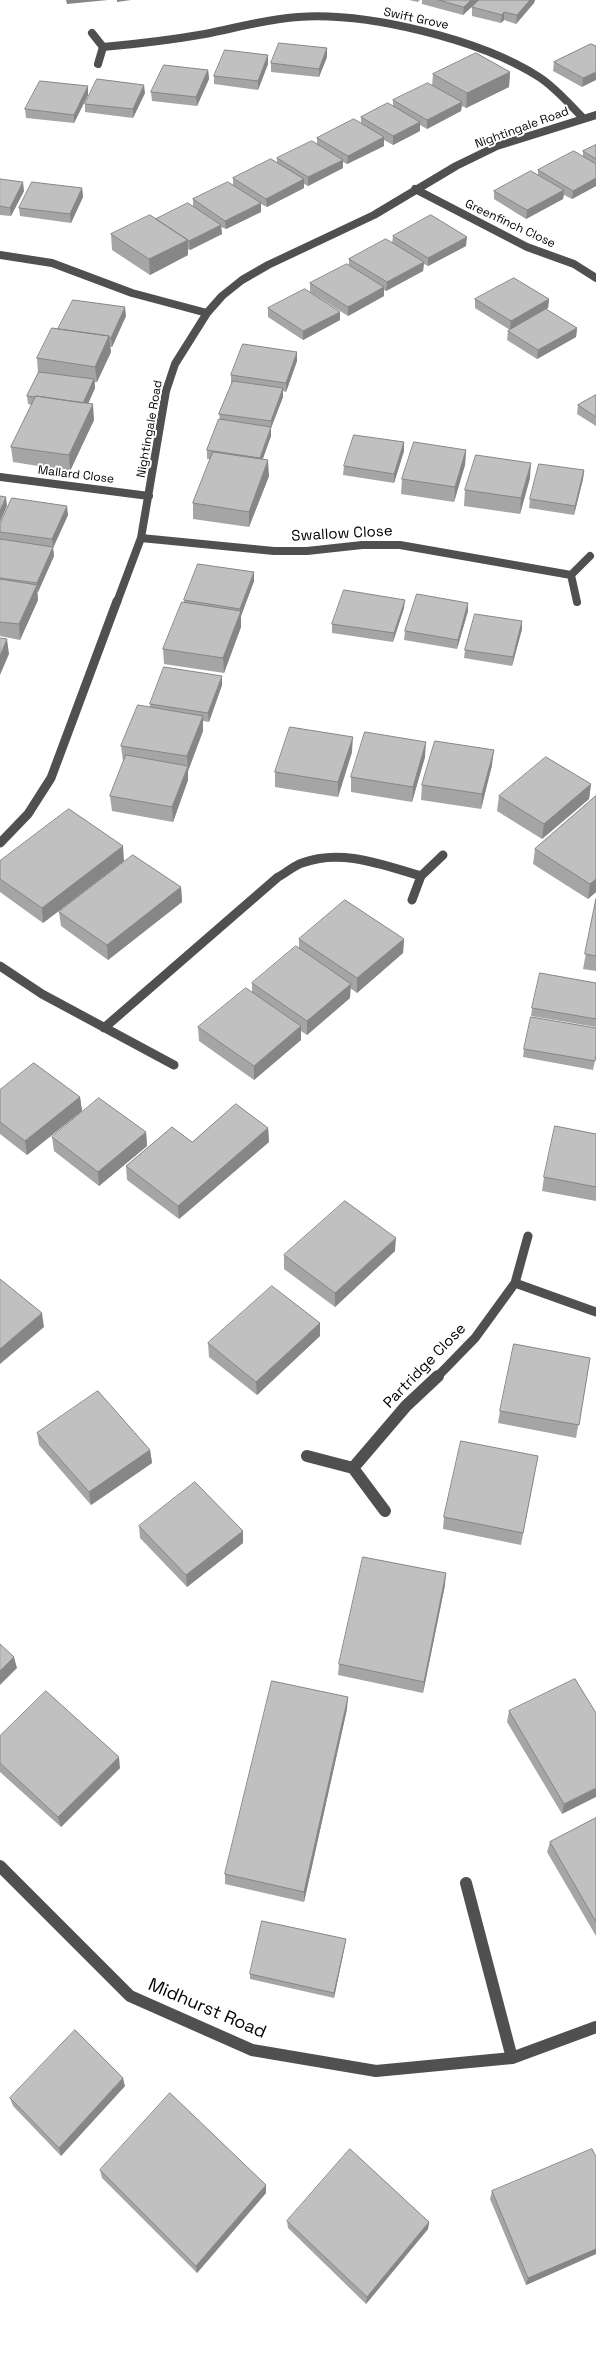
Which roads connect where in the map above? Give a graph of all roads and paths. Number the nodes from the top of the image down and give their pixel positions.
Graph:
1 (92, 33) dead end
2 (103, 47) junction
3 (98, 64) dead end
4 (596, 115) edge
5 (583, 118) junction
6 (415, 189) junction
7 (0, 256) edge
8 (596, 278) edge
9 (207, 313) junction
10 (0, 477) edge
11 (149, 496) junction
12 (141, 538) junction
13 (590, 556) dead end
14 (571, 575) junction
15 (577, 602) dead end
16 (0, 843) edge
17 (443, 855) dead end
18 (421, 876) junction
19 (412, 900) dead end
20 (0, 966) edge
21 (104, 1028) junction
22 (174, 1065) dead end
23 (528, 1236) dead end
24 (515, 1283) junction
25 (596, 1312) edge
26 (307, 1456) dead end
27 (353, 1468) junction
28 (385, 1511) dead end
29 (0, 1866) edge
30 (466, 1883) dead end
31 (596, 2027) edge
32 (512, 2058) junction

1 - 2 street
2 - 3 street
2 - 5 street, Swift Grove
4 - 5 street, Nightingale Road
5 - 6 street, Nightingale Road
6 - 8 street, Greenfinch Close
6 - 9 street, Nightingale Road
7 - 9 street
9 - 11 street, Nightingale Road
10 - 11 street, Mallard Close
11 - 12 street, Nightingale Road
12 - 14 street, Swallow Close
12 - 16 street, Nightingale Road
13 - 14 street
14 - 15 street
17 - 18 street
18 - 19 street
18 - 21 street
20 - 21 street
21 - 22 street
23 - 24 street, Partridge Close
24 - 25 street
24 - 27 street, Partridge Close
26 - 27 street
27 - 28 street
29 - 32 street, Midhurst Road
30 - 32 street
31 - 32 street, Midhurst Road

